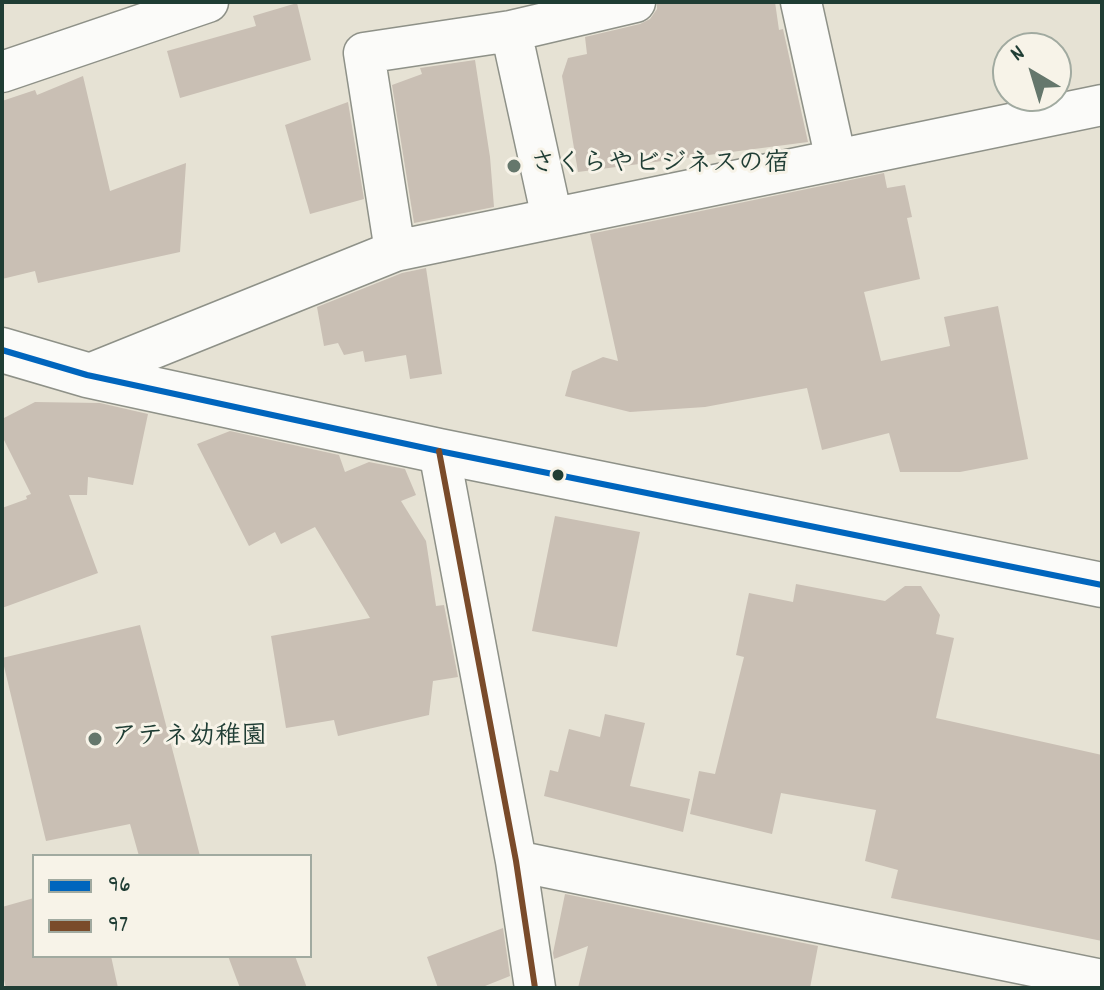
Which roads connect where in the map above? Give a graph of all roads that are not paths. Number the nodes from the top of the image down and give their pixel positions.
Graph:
1 (208, 2) edge
2 (635, 2) edge
3 (801, 2) edge
4 (511, 31) junction
5 (2, 72) edge
6 (1102, 105) edge
7 (836, 160) junction
8 (552, 218) junction
9 (395, 251) junction
10 (2, 350) edge
11 (87, 375) junction
12 (439, 451) junction
13 (1102, 585) edge
14 (516, 861) junction
15 (1102, 980) edge
16 (535, 988) edge

1 - 5 street
2 - 4 street
3 - 7 street
4 - 8 street
4 - 9 street
6 - 7 street
7 - 8 street
8 - 9 street
9 - 11 street
10 - 11 main road
11 - 12 main road
12 - 13 main road
12 - 14 street
14 - 15 street
14 - 16 street

